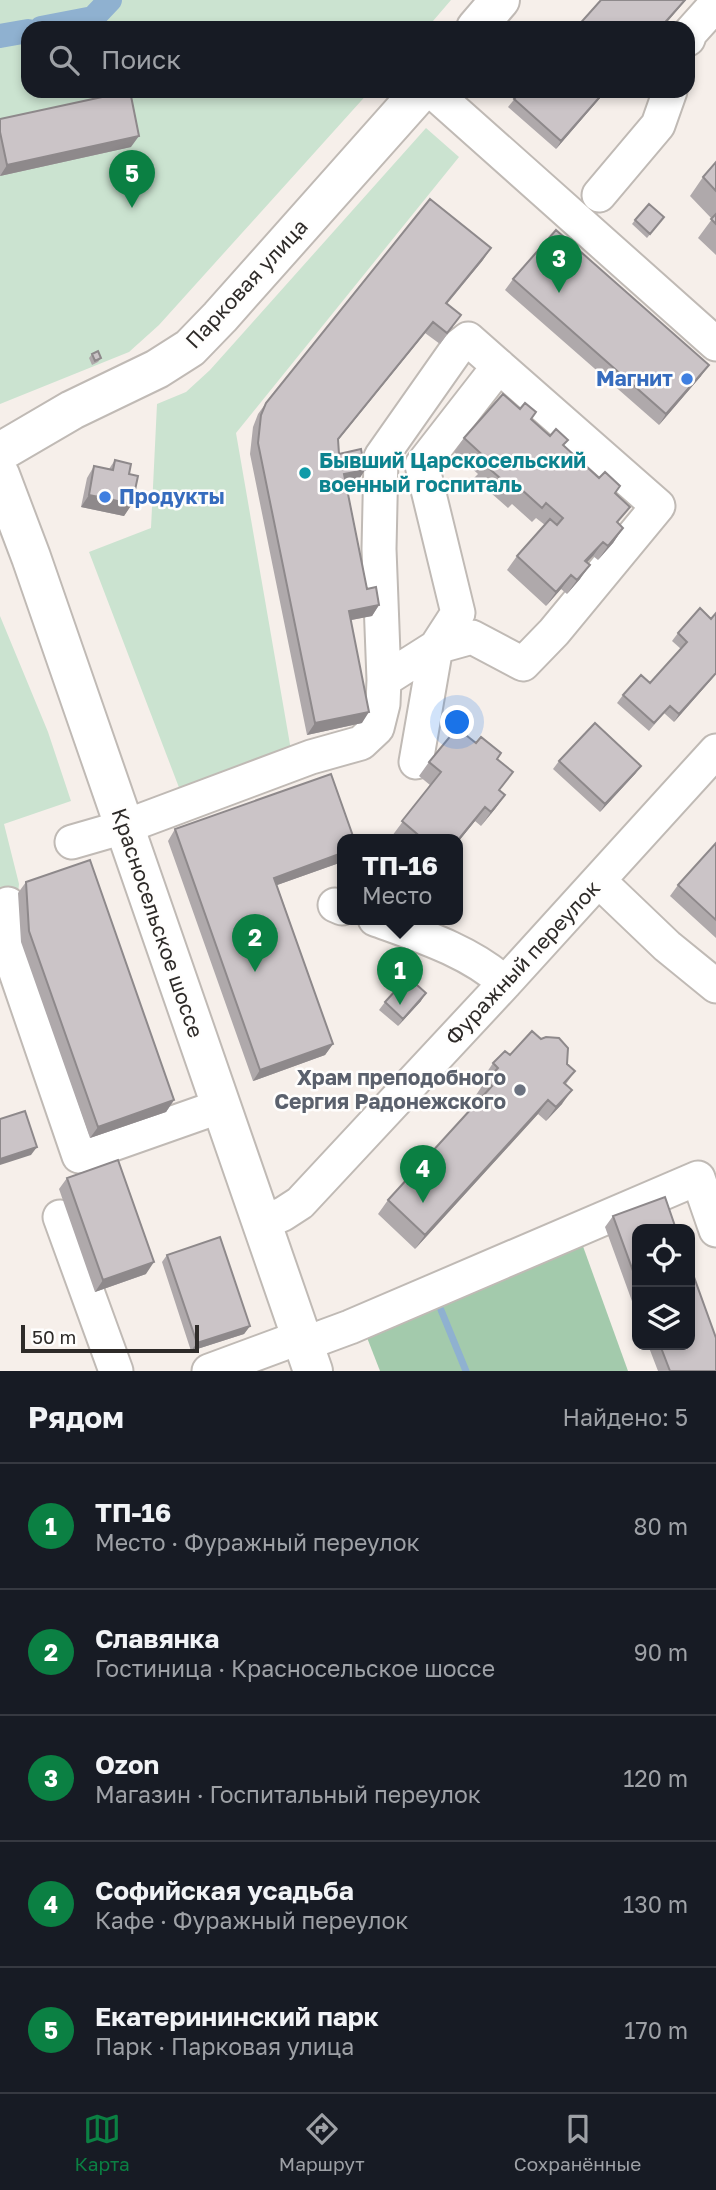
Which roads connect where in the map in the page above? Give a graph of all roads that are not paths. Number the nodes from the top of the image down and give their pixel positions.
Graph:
1 (500, 0) edge
2 (716, 4) edge
3 (483, 21) edge
4 (695, 27) edge
5 (415, 98) edge
6 (440, 98) edge
7 (668, 98) edge
8 (599, 195) dead end
9 (716, 344) edge
10 (499, 366) junction
11 (0, 452) edge
12 (0, 475) edge
13 (436, 648) junction
14 (384, 680) junction
15 (716, 751) edge
16 (416, 762) dead end
17 (124, 827) junction
18 (72, 842) dead end
19 (599, 881) junction
20 (5, 919) edge
21 (392, 925) edge
22 (505, 983) junction
23 (716, 986) edge
24 (221, 1106) junction
25 (60, 1217) dead end
26 (262, 1223) junction
27 (716, 1230) edge
28 (306, 1351) edge
29 (116, 1371) edge
30 (209, 1371) edge

1 - 3 main road
2 - 4 street
5 - 11 main road, Парковая улица
6 - 9 street
7 - 8 street
10 - 13 street
10 - 13 street
10 - 14 street
12 - 17 main road, Красносельское шоссе
13 - 14 street
13 - 16 street
14 - 17 street
15 - 19 street, Фуражный переулок
17 - 18 street
17 - 24 main road, Красносельское шоссе
19 - 22 street, Фуражный переулок
19 - 23 street
20 - 24 street
21 - 22 street
22 - 26 street, Фуражный переулок
24 - 26 main road, Красносельское шоссе
25 - 29 street
26 - 28 main road, Красносельское шоссе
27 - 28 street
28 - 30 street

